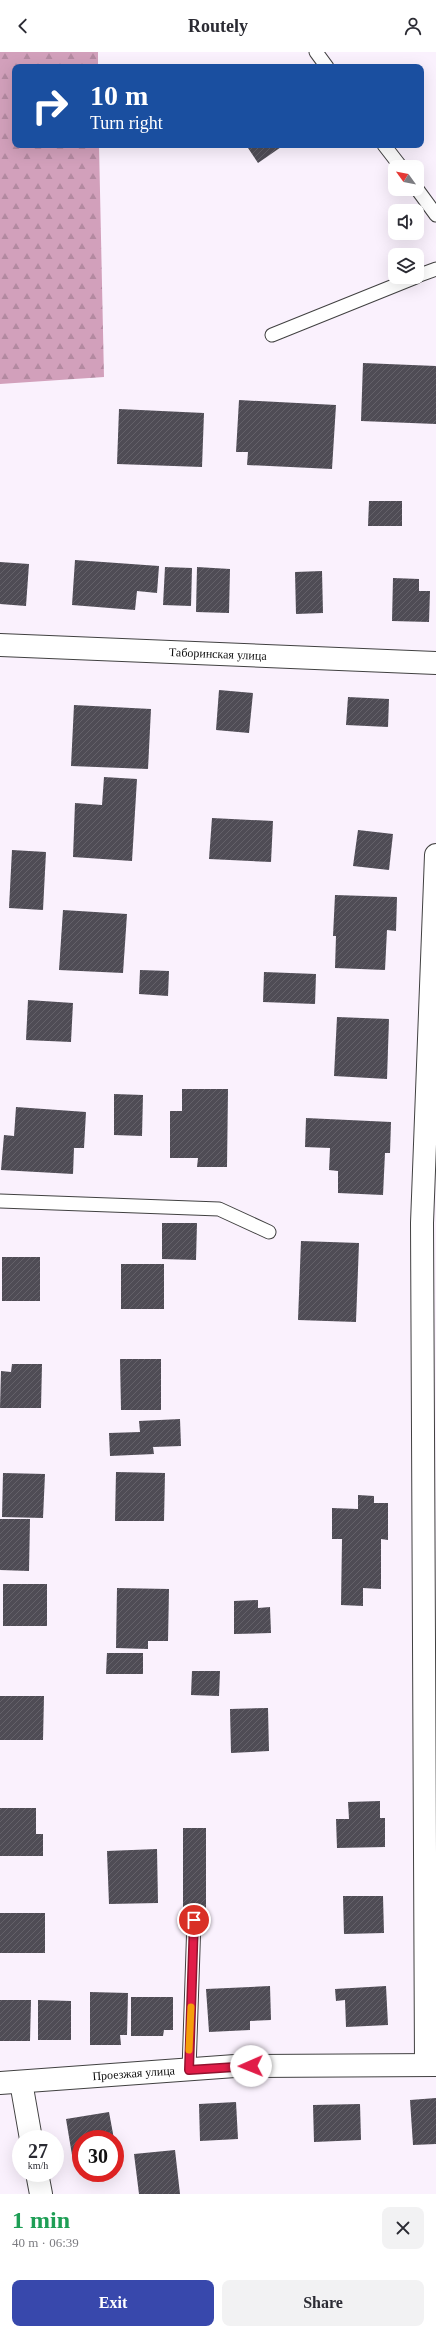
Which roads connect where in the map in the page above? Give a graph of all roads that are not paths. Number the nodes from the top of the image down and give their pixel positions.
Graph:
1 (316, 52) edge
2 (325, 64) edge
3 (386, 148) edge
4 (396, 160) edge
5 (422, 196) edge
6 (436, 215) edge
7 (436, 269) edge
8 (424, 274) edge
9 (399, 284) edge
10 (272, 335) dead end
11 (0, 650) edge
12 (436, 663) edge
13 (436, 855) edge
14 (0, 1201) edge
15 (269, 1232) dead end
16 (194, 1920) dead end
17 (431, 2064) edge
18 (189, 2070) junction
19 (21, 2082) junction
20 (0, 2083) edge
21 (29, 2130) edge
22 (39, 2182) edge
23 (41, 2194) edge

1 - 2 lane
3 - 4 lane
5 - 6 lane
7 - 8 lane
9 - 10 lane
11 - 12 street, Таборинская улица
13 - 17 street
14 - 15 lane
16 - 18 lane
17 - 18 street, Проезжая улица
18 - 19 street, Проезжая улица
19 - 20 street, Проезжая улица
19 - 21 street
22 - 23 street

